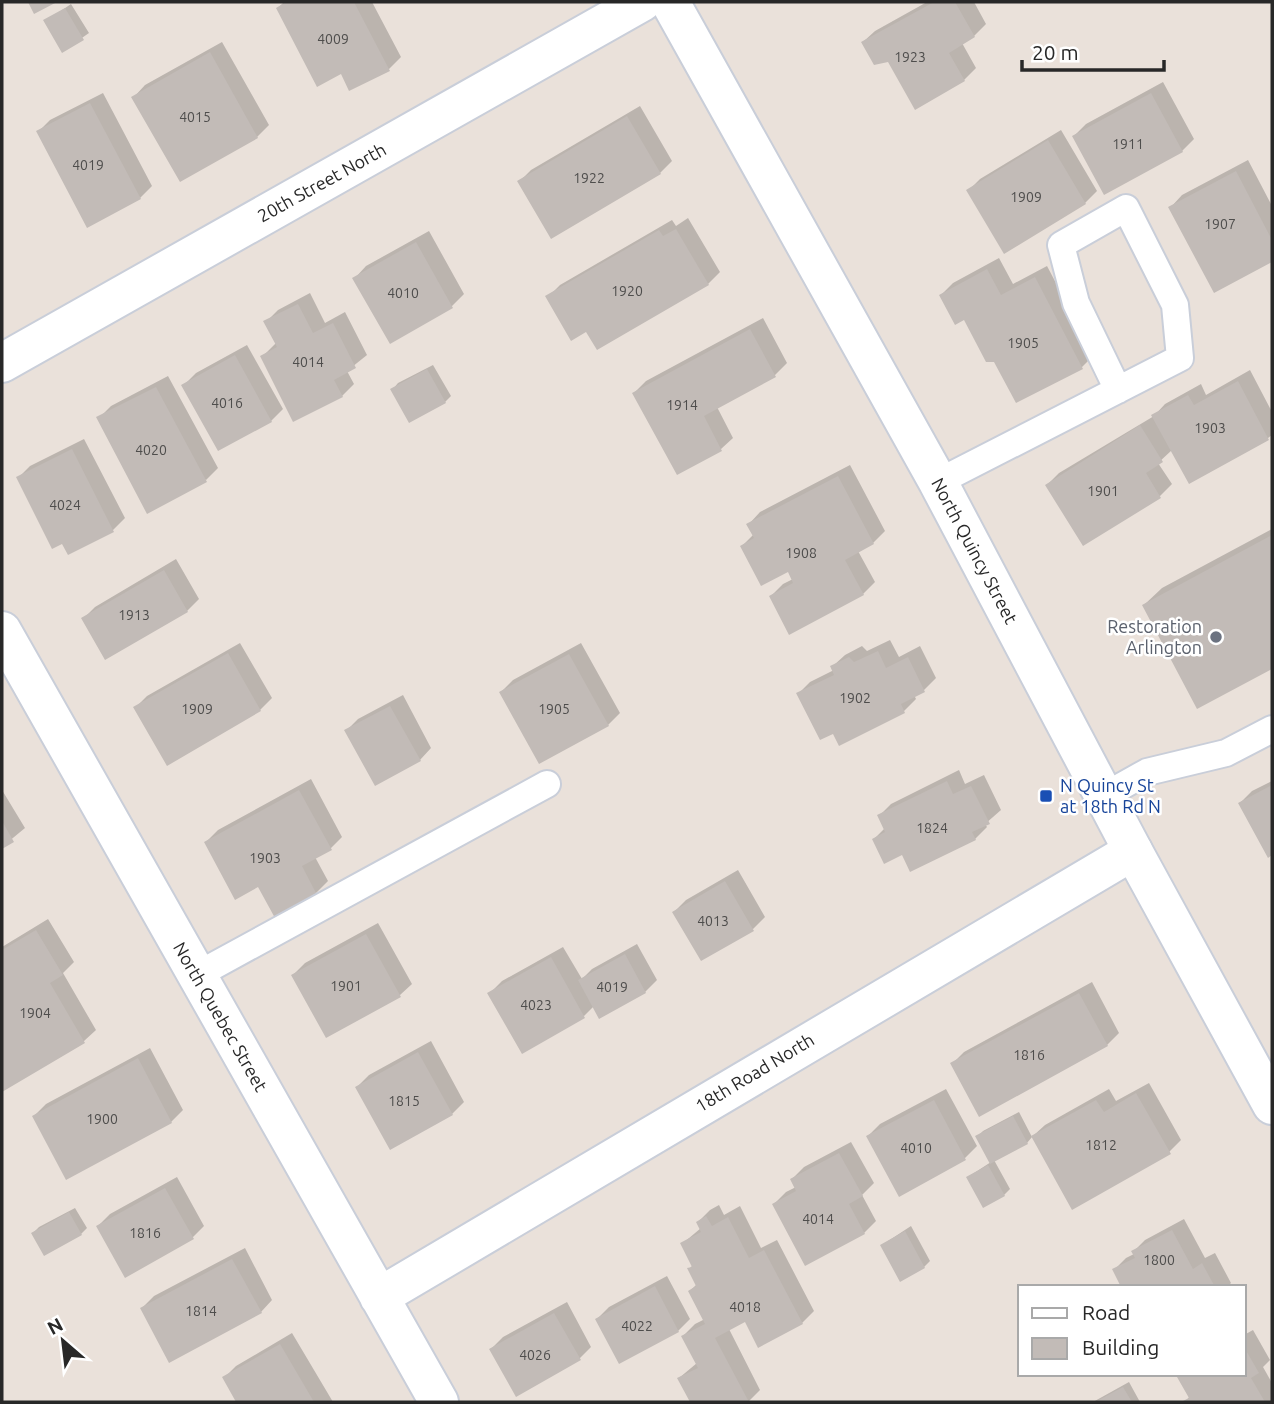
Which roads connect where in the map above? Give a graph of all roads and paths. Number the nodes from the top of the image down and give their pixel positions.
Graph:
1 (642, 2) edge
2 (670, 2) edge
3 (2, 363) edge
4 (1118, 390) junction
5 (938, 482) junction
6 (2, 631) edge
7 (1272, 729) edge
8 (547, 784) dead end
9 (1104, 796) junction
10 (1133, 851) junction
11 (197, 975) junction
12 (1270, 1098) edge
13 (379, 1297) junction
14 (439, 1402) edge

1 - 3 street, 20th Street North
2 - 5 street, North Quincy Street
4 - 4 lane
4 - 5 lane
5 - 9 street, North Quincy Street
6 - 11 street, North Quebec Street
7 - 9 lane
8 - 11 lane
9 - 10 street, North Quincy Street
10 - 12 street, North Quincy Street
10 - 13 street, 18th Road North
11 - 13 street, North Quebec Street
13 - 14 street, North Quebec Street

